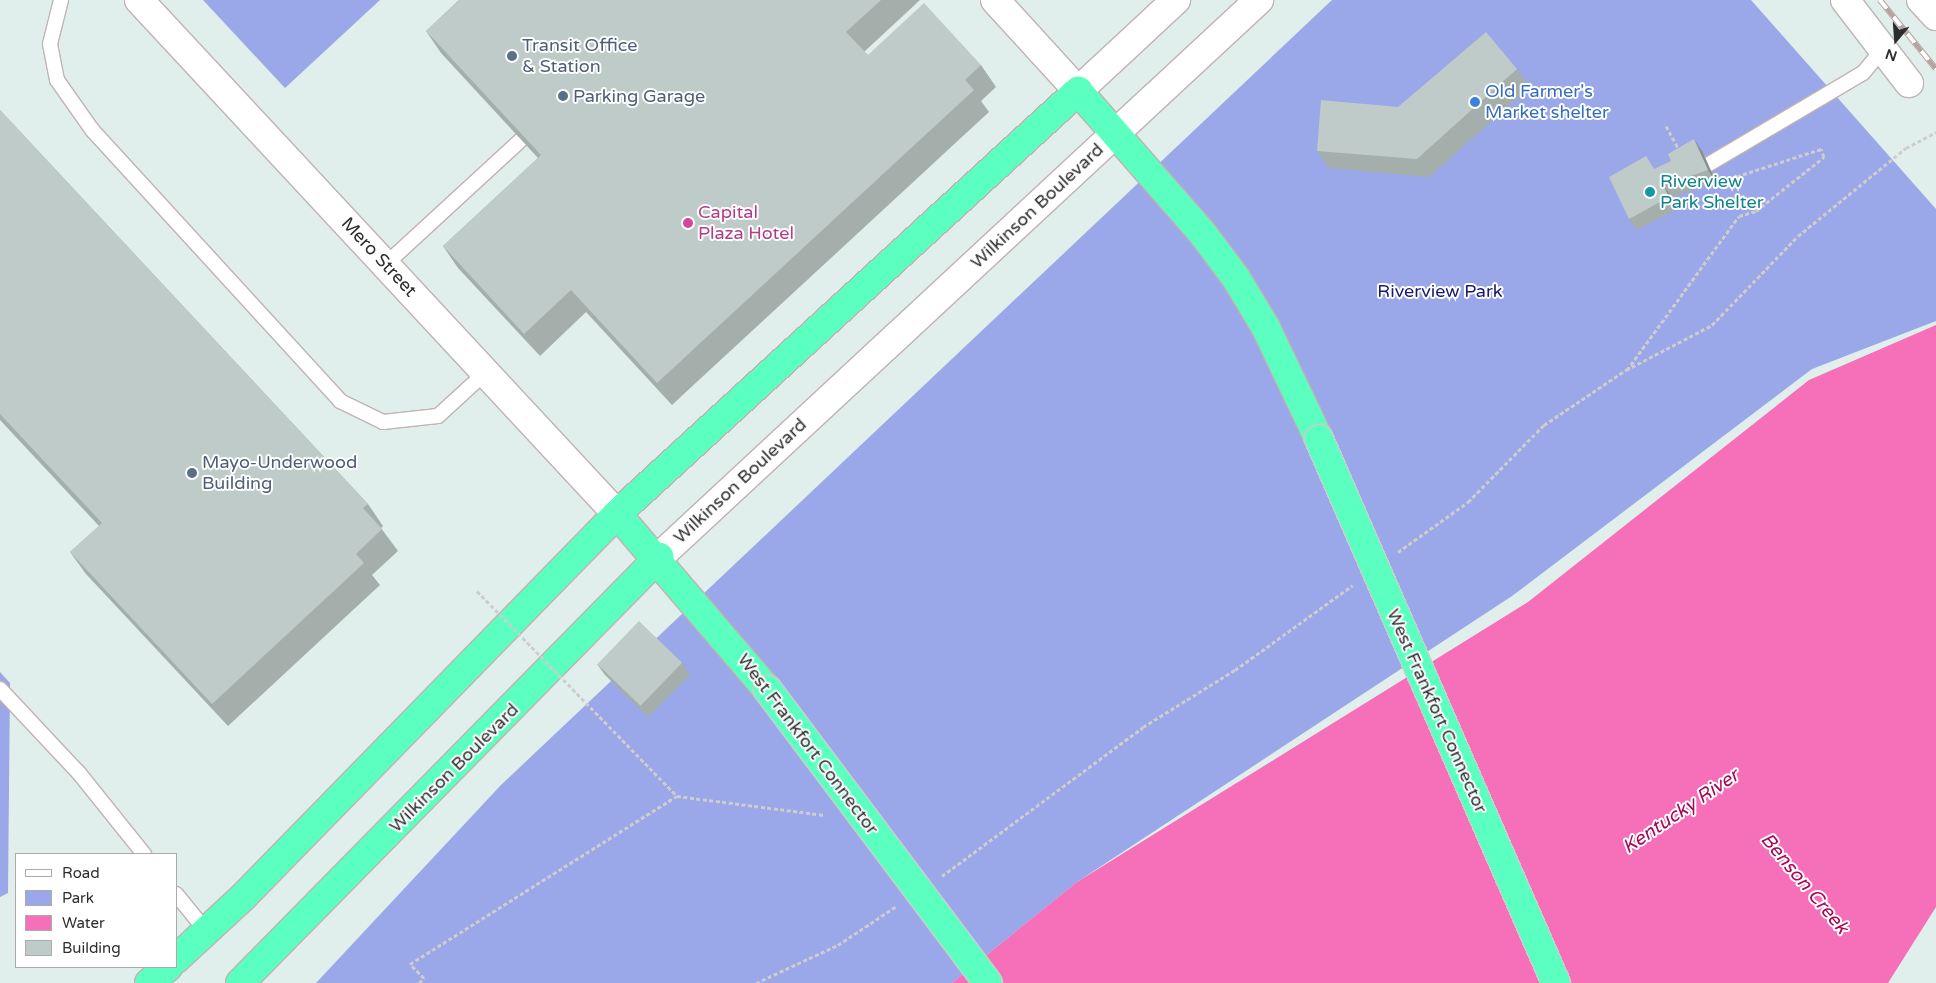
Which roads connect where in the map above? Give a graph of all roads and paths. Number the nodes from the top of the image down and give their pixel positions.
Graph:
1 (61, 0) edge
2 (140, 0) edge
3 (995, 0) edge
4 (1176, 0) edge
5 (1259, 0) edge
6 (1845, 0) edge
7 (1921, 0) edge
8 (1936, 16) edge
9 (1883, 49) junction
10 (1909, 83) dead end
11 (1078, 91) junction
12 (1666, 126) dead end
13 (1116, 133) junction
14 (521, 140) edge
15 (1686, 161) edge
16 (1709, 164) dead end
17 (1724, 180) dead end
18 (386, 264) junction
19 (1626, 370) dead end
20 (486, 372) junction
21 (617, 514) junction
22 (659, 557) junction
23 (477, 591) dead end
24 (0, 689) edge
25 (678, 796) junction
26 (826, 815) dead end
27 (143, 853) edge
28 (178, 897) edge
29 (206, 932) junction
30 (178, 957) edge
31 (167, 968) edge
32 (149, 983) edge
33 (240, 983) edge
34 (419, 983) edge
35 (988, 983) edge
36 (1556, 983) edge

1 - 20 lane
2 - 18 main road, Mero Street
3 - 11 main road
4 - 11 main road
5 - 13 main road, Wilkinson Boulevard
6 - 9 main road
7 - 8 main road
9 - 10 main road
9 - 16 lane
11 - 13 highway, West Frankfort Connector
11 - 21 highway
12 - 15 path
13 - 22 main road, Wilkinson Boulevard
13 - 36 highway, West Frankfort Connector, bridge
14 - 18 lane
17 - 19 path
18 - 20 main road, Mero Street
20 - 21 main road, Mero Street
21 - 22 highway, West Frankfort Connector
21 - 29 highway
22 - 33 highway, Wilkinson Boulevard
22 - 35 highway, West Frankfort Connector, bridge
23 - 25 path, bridge
24 - 27 lane
25 - 26 path
25 - 34 path
28 - 29 lane
29 - 30 highway
31 - 32 highway

